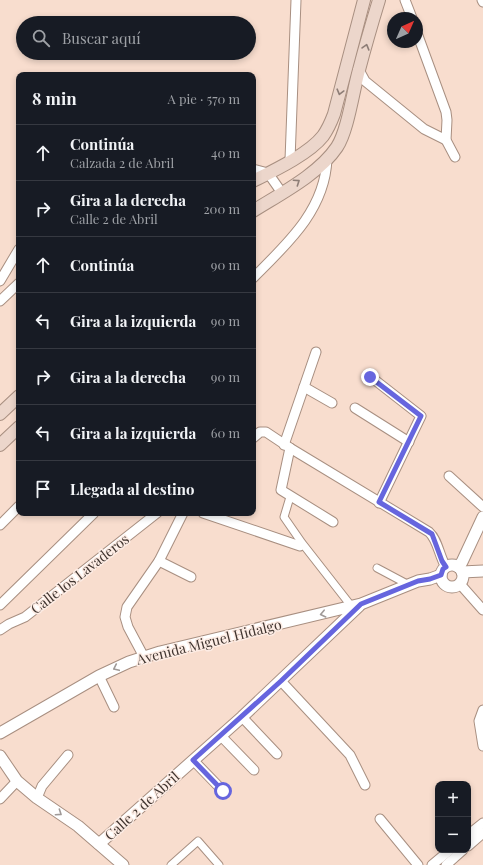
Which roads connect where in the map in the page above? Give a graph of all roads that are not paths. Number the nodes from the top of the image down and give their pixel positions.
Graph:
1 (296, 0) edge
2 (364, 0) edge
3 (379, 0) edge
4 (405, 0) edge
5 (410, 12) edge
6 (423, 48) edge
7 (359, 70) junction
8 (446, 140) junction
9 (455, 158) dead end
10 (327, 159) junction
11 (290, 160) junction
12 (256, 170) edge
13 (268, 173) junction
14 (256, 179) edge
15 (282, 193) junction
16 (256, 209) edge
17 (16, 254) edge
18 (256, 275) edge
19 (0, 280) edge
20 (16, 286) edge
21 (0, 301) edge
22 (316, 352) dead end
23 (370, 377) dead end
24 (304, 387) junction
25 (16, 399) edge
26 (332, 403) dead end
27 (355, 408) dead end
28 (0, 414) edge
29 (16, 430) edge
30 (256, 435) edge
31 (409, 442) junction
32 (0, 445) edge
33 (287, 446) junction
34 (449, 476) dead end
35 (290, 497) junction
36 (379, 502) junction
37 (483, 507) edge
38 (16, 509) edge
39 (91, 516) edge
40 (153, 516) edge
41 (181, 516) edge
42 (212, 516) edge
43 (483, 517) edge
44 (333, 522) dead end
45 (0, 525) edge
46 (300, 546) dead end
47 (159, 561) junction
48 (377, 568) dead end
49 (443, 574) junction
50 (466, 574) edge
51 (191, 577) dead end
52 (409, 585) junction
53 (0, 605) edge
54 (351, 609) junction
55 (483, 610) edge
56 (0, 630) edge
57 (144, 657) junction
58 (99, 676) junction
59 (281, 681) junction
60 (114, 707) dead end
61 (483, 710) edge
62 (242, 717) junction
63 (0, 733) edge
64 (220, 736) junction
65 (483, 746) edge
66 (277, 754) dead end
67 (68, 755) dead end
68 (0, 756) edge
69 (193, 760) junction
70 (254, 770) dead end
71 (17, 781) junction
72 (365, 785) dead end
73 (223, 791) dead end
74 (37, 798) junction
75 (0, 799) edge
76 (380, 819) dead end
77 (483, 822) edge
78 (471, 832) edge
79 (483, 832) edge
80 (471, 842) edge
81 (99, 844) junction
82 (446, 853) edge
83 (460, 853) edge
84 (450, 864) edge
85 (123, 865) edge
86 (171, 865) edge
87 (218, 865) edge
88 (418, 865) edge
89 (432, 865) edge

1 - 11 street
2 -> 11 main road
7 -> 3 main road
4 - 5 street
6 - 8 street
7 - 8 street
7 - 10 main road
8 - 9 street
15 -> 10 main road
10 - 18 street
11 - 13 main road
12 - 13 street
13 - 14 main road
13 - 15 street
15 - 16 main road
17 - 19 street
20 - 21 street
22 - 24 street
23 - 31 street
24 - 26 street
24 - 33 street
25 - 28 main road
27 - 31 street
29 - 32 main road
30 - 33 street
31 - 36 street
33 - 35 street
33 - 36 street
34 - 37 street
35 - 44 street
35 - 54 street
36 - 49 street
38 - 45 street
39 - 53 street
40 - 56 street, Calle los Lavaderos
41 - 47 street
42 - 46 street
43 - 50 street
47 - 51 street
47 - 57 street
48 - 52 street
49 - 50 street
49 - 50 street
49 - 52 street, Avenida Miguel Hidalgo
50 - 55 street
52 - 54 street, Avenida Miguel Hidalgo
54 -> 57 street, Avenida Miguel Hidalgo
54 - 59 street, Calle 2 de Abril
57 -> 58 street, Avenida Miguel Hidalgo
58 - 60 street
58 - 63 street, Avenida Miguel Hidalgo
59 - 62 street, Calle 2 de Abril
59 - 72 street
61 - 65 street
62 - 64 street, Calle 2 de Abril
62 - 66 street
64 - 69 street, Calle 2 de Abril
64 - 70 street
67 - 74 street
68 - 71 street
69 - 73 street
69 - 81 street, Calle 2 de Abril
71 - 74 street
71 - 75 street
74 -> 81 street
76 - 88 street
77 - 78 street
79 - 80 street
81 - 85 street
82 - 89 street
83 - 84 street
86 - 87 street

